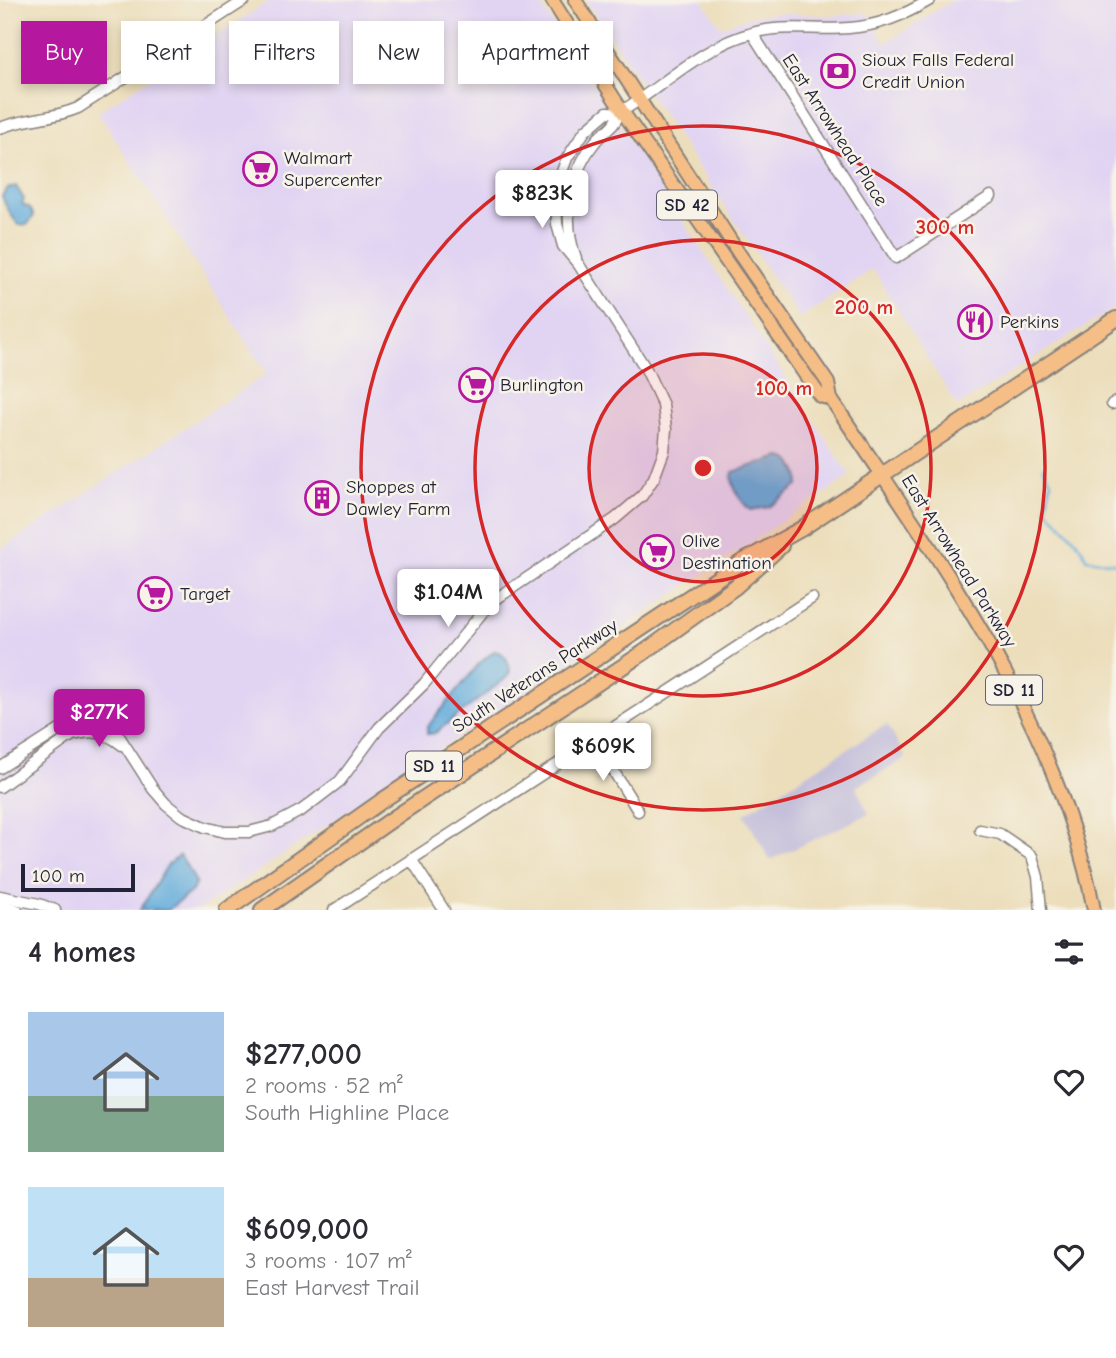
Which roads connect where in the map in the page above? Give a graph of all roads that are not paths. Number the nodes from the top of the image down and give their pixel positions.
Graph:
1 (245, 0) edge
2 (552, 0) edge
3 (575, 0) edge
4 (929, 0) edge
5 (752, 33) junction
6 (640, 100) junction
7 (620, 112) junction
8 (0, 128) edge
9 (991, 196) dead end
10 (579, 265) junction
11 (1116, 319) edge
12 (831, 399) junction
13 (882, 476) junction
14 (801, 529) junction
15 (812, 598) dead end
16 (105, 715) junction
17 (68, 738) junction
18 (594, 739) junction
19 (131, 755) junction
20 (0, 768) edge
21 (0, 787) edge
22 (638, 811) dead end
23 (980, 830) dead end
24 (411, 859) junction
25 (0, 896) edge
26 (0, 906) edge
27 (17, 910) edge
28 (55, 910) edge
29 (226, 910) edge
30 (262, 910) edge
31 (334, 910) edge
32 (444, 910) edge
33 (1041, 910) edge
34 (1094, 910) edge

1 - 8 street
2 - 7 main road, East Arrowhead Parkway / SD 42
3 - 6 main road, East Arrowhead Parkway / SD 42
4 - 5 street
5 - 6 street
5 - 9 street, East Arrowhead Place
6 - 7 street
6 - 12 main road, East Arrowhead Parkway / SD 42
7 - 10 street
7 - 10 street
7 - 12 main road, East Arrowhead Parkway / SD 42
10 - 19 street
11 - 13 highway, South Veterans Parkway
12 - 13 main road, East Arrowhead Parkway / SD 42
13 - 14 highway, South Veterans Parkway / SD 11
13 - 34 main road, East Arrowhead Parkway / SD 11
14 - 29 highway, South Veterans Parkway / SD 11
14 - 30 highway, South Veterans Parkway / SD 11
15 - 18 street
16 - 17 street
16 - 19 street
16 - 20 street
17 - 19 street
17 - 21 street
18 - 22 street
18 - 24 street
23 - 33 street
24 - 31 street
24 - 32 street
25 - 28 street
26 - 27 street

